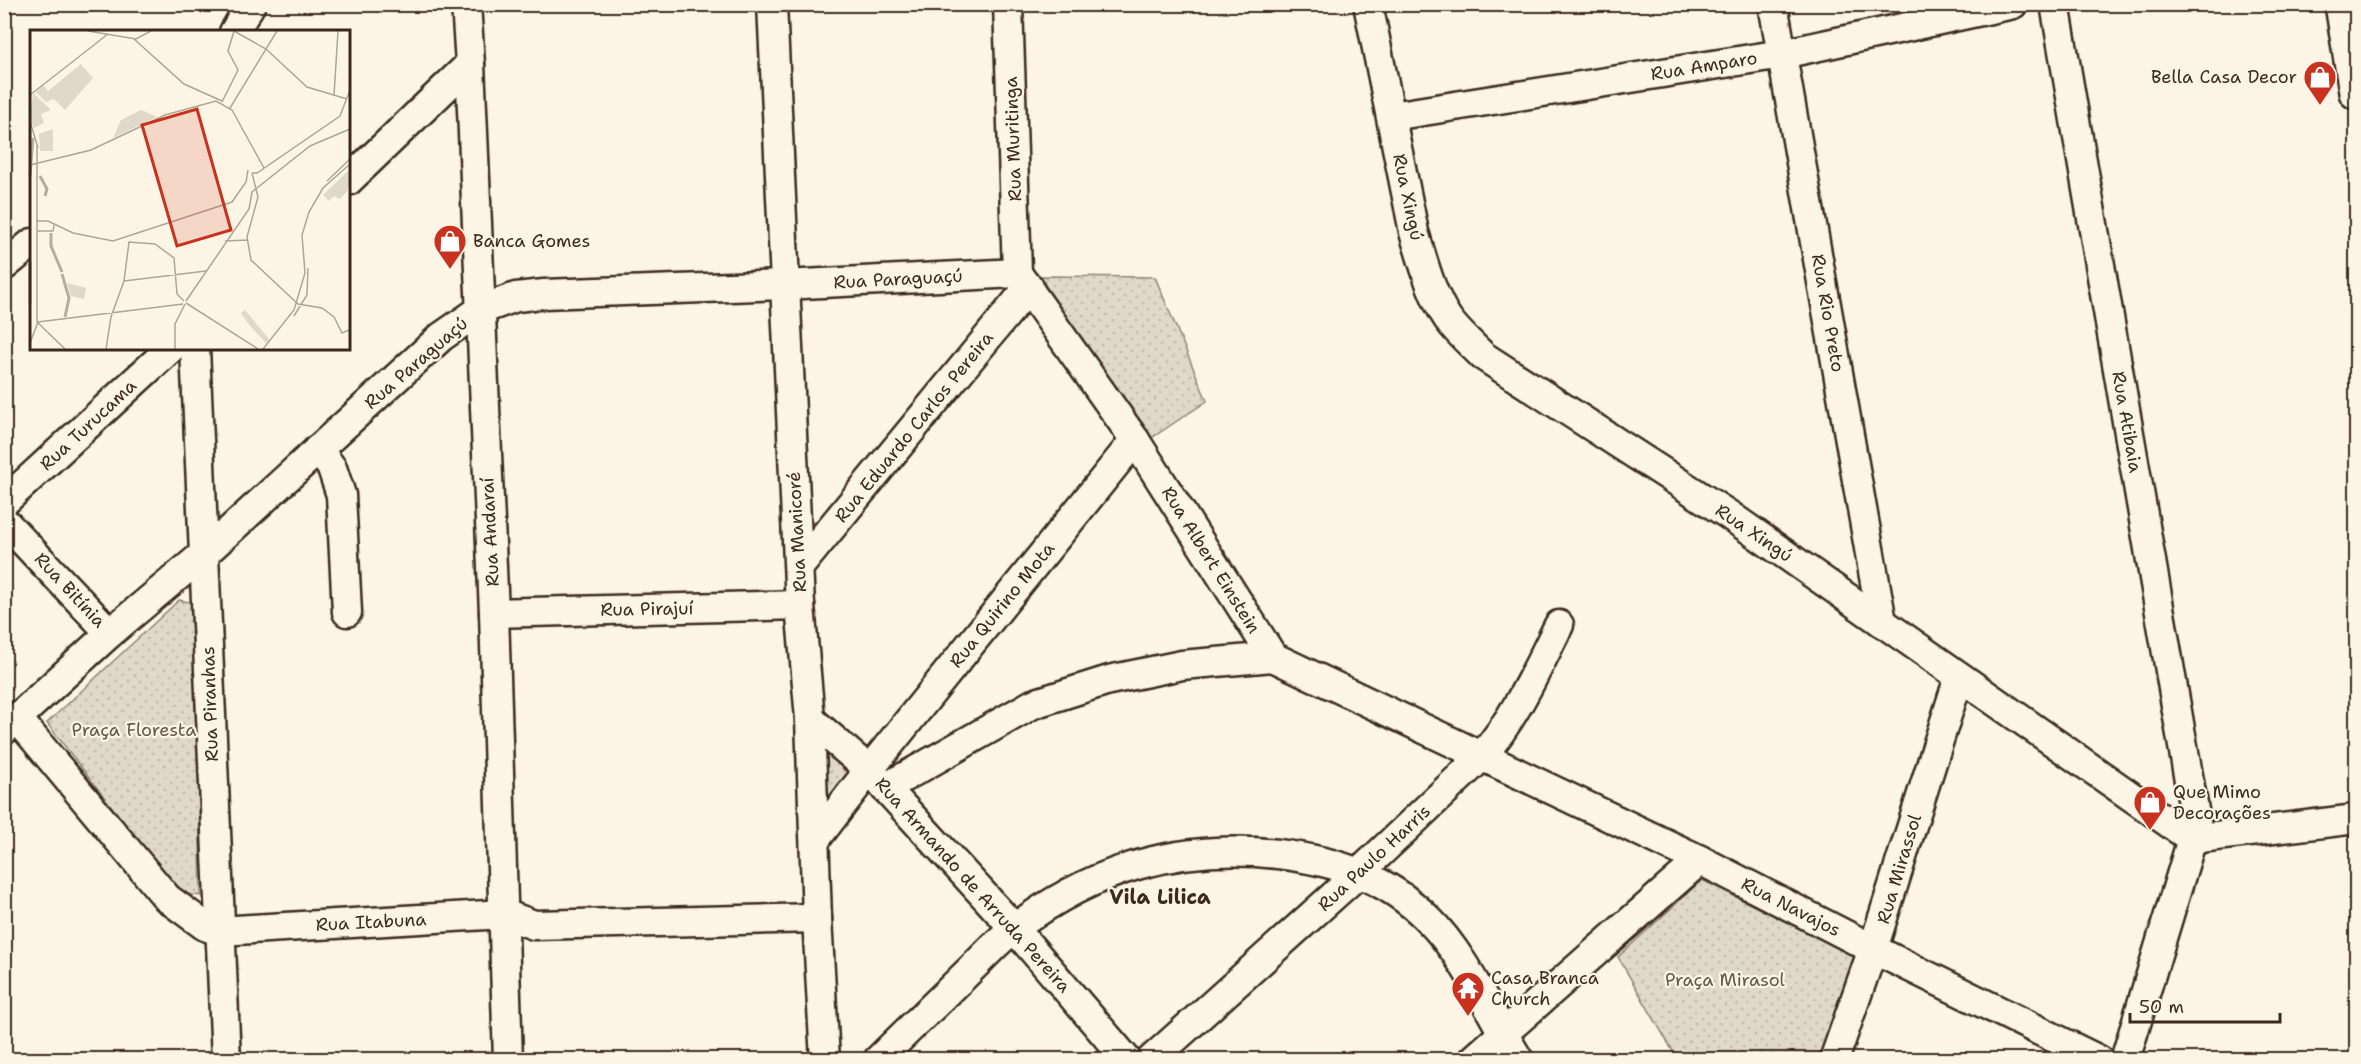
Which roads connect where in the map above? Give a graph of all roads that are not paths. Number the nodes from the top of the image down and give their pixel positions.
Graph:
1 (251, 4) edge
2 (466, 4) edge
3 (772, 4) edge
4 (1008, 4) edge
5 (1368, 4) edge
6 (1773, 4) edge
7 (2013, 4) edge
8 (2055, 4) edge
9 (2342, 4) edge
10 (235, 30) edge
11 (1782, 54) junction
12 (470, 64) junction
13 (2356, 92) edge
14 (1392, 116) junction
15 (350, 179) edge
16 (30, 245) edge
17 (4, 266) edge
18 (1023, 280) junction
19 (784, 285) junction
20 (480, 310) junction
21 (169, 350) edge
22 (195, 350) edge
23 (1135, 440) junction
24 (318, 449) junction
25 (4, 502) edge
26 (4, 521) edge
27 (205, 553) junction
28 (799, 567) junction
29 (800, 605) junction
30 (347, 612) dead end
31 (494, 613) junction
32 (1882, 622) junction
33 (1559, 625) dead end
34 (110, 633) junction
35 (1273, 657) junction
36 (1959, 677) junction
37 (810, 719) junction
38 (11, 724) edge
39 (1481, 757) junction
40 (877, 779) junction
41 (2356, 819) edge
42 (816, 839) junction
43 (2195, 839) junction
44 (1700, 860) junction
45 (1360, 872) junction
46 (504, 914) junction
47 (817, 918) junction
48 (1014, 928) junction
49 (219, 932) junction
50 (1874, 949) junction
51 (1502, 1033) junction
52 (226, 1059) edge
53 (508, 1059) edge
54 (825, 1059) edge
55 (878, 1059) edge
56 (1127, 1059) edge
57 (1151, 1059) edge
58 (1473, 1059) edge
59 (1519, 1059) edge
60 (1834, 1059) edge
61 (2099, 1059) edge
62 (2126, 1059) edge

1 - 10 street
2 - 12 street, Rua Andaraí
3 - 19 street, Rua Manicoré
4 - 18 street, Rua Muritinga
5 - 14 street, Rua Xingú
6 - 11 street, Rua Rio Preto
7 - 11 street, Rua Amparo
8 - 43 street, Rua Atibaia
9 - 13 main road
11 - 14 street, Rua Amparo
11 - 32 street, Rua Rio Preto
12 - 15 street
12 - 20 street, Rua Andaraí
14 - 32 street, Rua Xingú
16 - 17 street
18 - 19 street, Rua Paraguaçú
18 - 23 street, Rua Albert Einstein
18 - 28 street, Rua Eduardo Carlos Pereira
19 - 20 street, Rua Paraguaçú
19 - 28 street, Rua Manicoré
20 - 24 street, Rua Paraguaçú
20 - 31 street, Rua Andaraí
21 - 25 street, Rua Turucama
22 - 27 street, Rua Piranhas
23 - 35 street, Rua Albert Einstein
23 - 40 street, Rua Quirino Mota
24 - 27 street, Rua Paraguaçú
24 - 30 street
26 - 34 street, Rua Bitínia
27 - 34 street, Rua Paraguaçú
27 - 49 street, Rua Piranhas
28 - 29 street, Rua Manicoré
29 - 31 street, Rua Pirajuí
29 - 37 street, Rua Manicoré
31 - 46 street, Rua Andaraí
32 - 36 street, Rua Xingú
33 - 39 street, Rua Paulo Harris
34 - 38 street, Rua Paraguaçú
35 - 39 street
35 - 40 street
36 - 43 street, Rua Xingú
36 - 50 street, Rua Mirassol
37 - 40 street, Rua Armando de Arruda Pereira
37 - 42 street, Rua Manicoré
38 - 49 street
39 - 44 street, Rua Navajos
39 - 45 street, Rua Paulo Harris
40 - 42 street, Rua Quirino Mota
40 - 48 street, Rua Armando de Arruda Pereira
41 - 43 street
42 - 47 street, Rua Manicoré
43 - 62 street
44 - 50 street, Rua Navajos
44 - 51 street
45 - 48 street
45 - 51 street
45 - 57 street, Rua Paulo Harris
46 - 47 street, Rua Itabuna
46 - 49 street, Rua Itabuna
46 - 53 street, Rua Andaraí
47 - 54 street, Rua Manicoré
48 - 55 street
48 - 56 street, Rua Armando de Arruda Pereira
49 - 52 street, Rua Piranhas
50 - 60 street, Rua Mirassol
50 - 61 street, Rua Navajos
51 - 58 street
51 - 59 street

